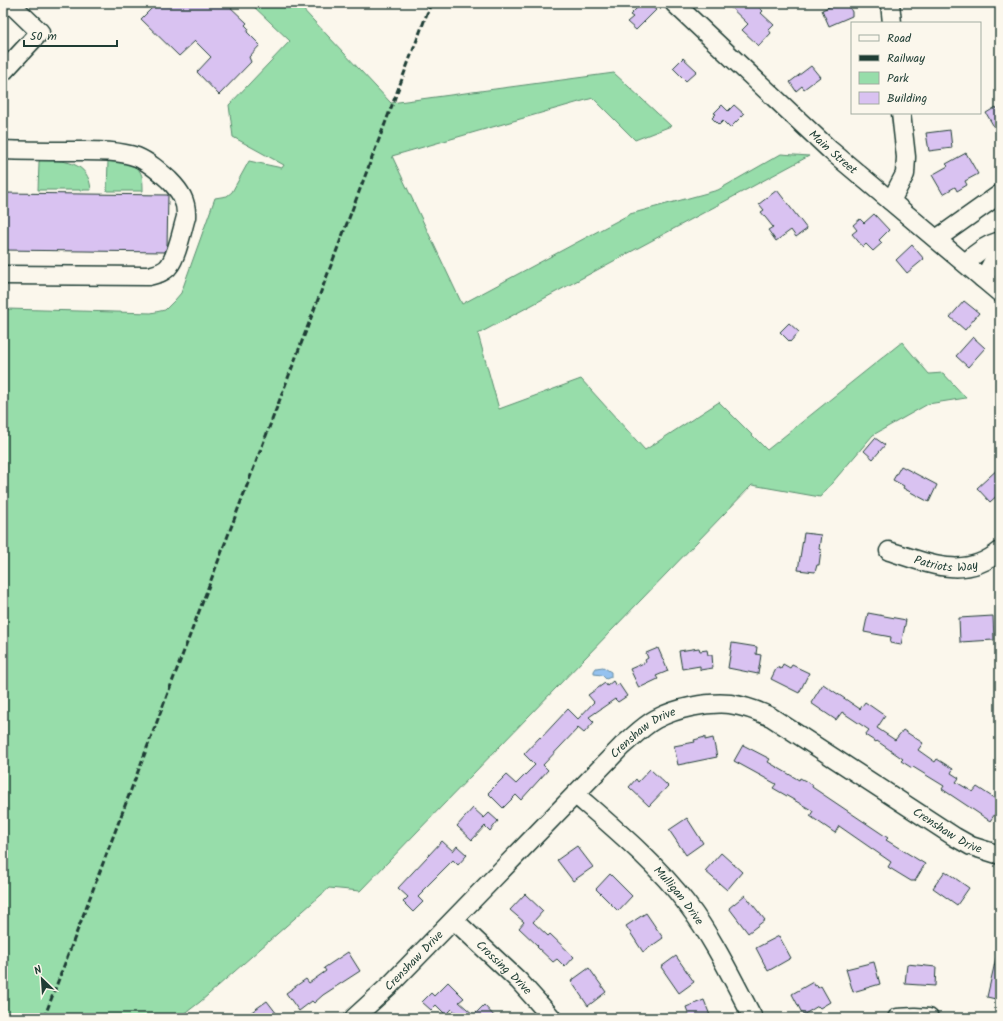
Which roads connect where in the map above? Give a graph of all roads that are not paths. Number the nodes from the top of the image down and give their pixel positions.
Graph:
1 (10, 3) edge
2 (674, 3) edge
3 (890, 3) edge
4 (892, 22) edge
5 (3, 72) edge
6 (901, 114) edge
7 (3, 150) edge
8 (998, 198) edge
9 (890, 201) junction
10 (938, 239) junction
11 (1000, 241) edge
12 (1000, 249) edge
13 (966, 263) junction
14 (3, 275) edge
15 (982, 278) junction
16 (1000, 293) edge
17 (889, 551) dead end
18 (1000, 552) edge
19 (576, 795) junction
20 (1000, 855) edge
21 (454, 920) junction
22 (354, 1018) edge
23 (552, 1018) edge
24 (753, 1018) edge
25 (897, 1018) edge
26 (929, 1018) edge

1 - 5 street
2 - 9 street, Main Street
3 - 4 street
6 - 9 street
7 - 14 street
8 - 10 street
9 - 10 street, Main Street
10 - 13 street, Main Street
11 - 13 street
12 - 15 street
13 - 15 street, Main Street
15 - 16 street, Main Street
17 - 18 street, Patriots Way
19 - 20 street, Crenshaw Drive
19 - 21 street, Crenshaw Drive
19 - 24 street, Mulligan Drive
21 - 22 street, Crenshaw Drive
21 - 23 street, Crossing Drive
25 - 26 street

